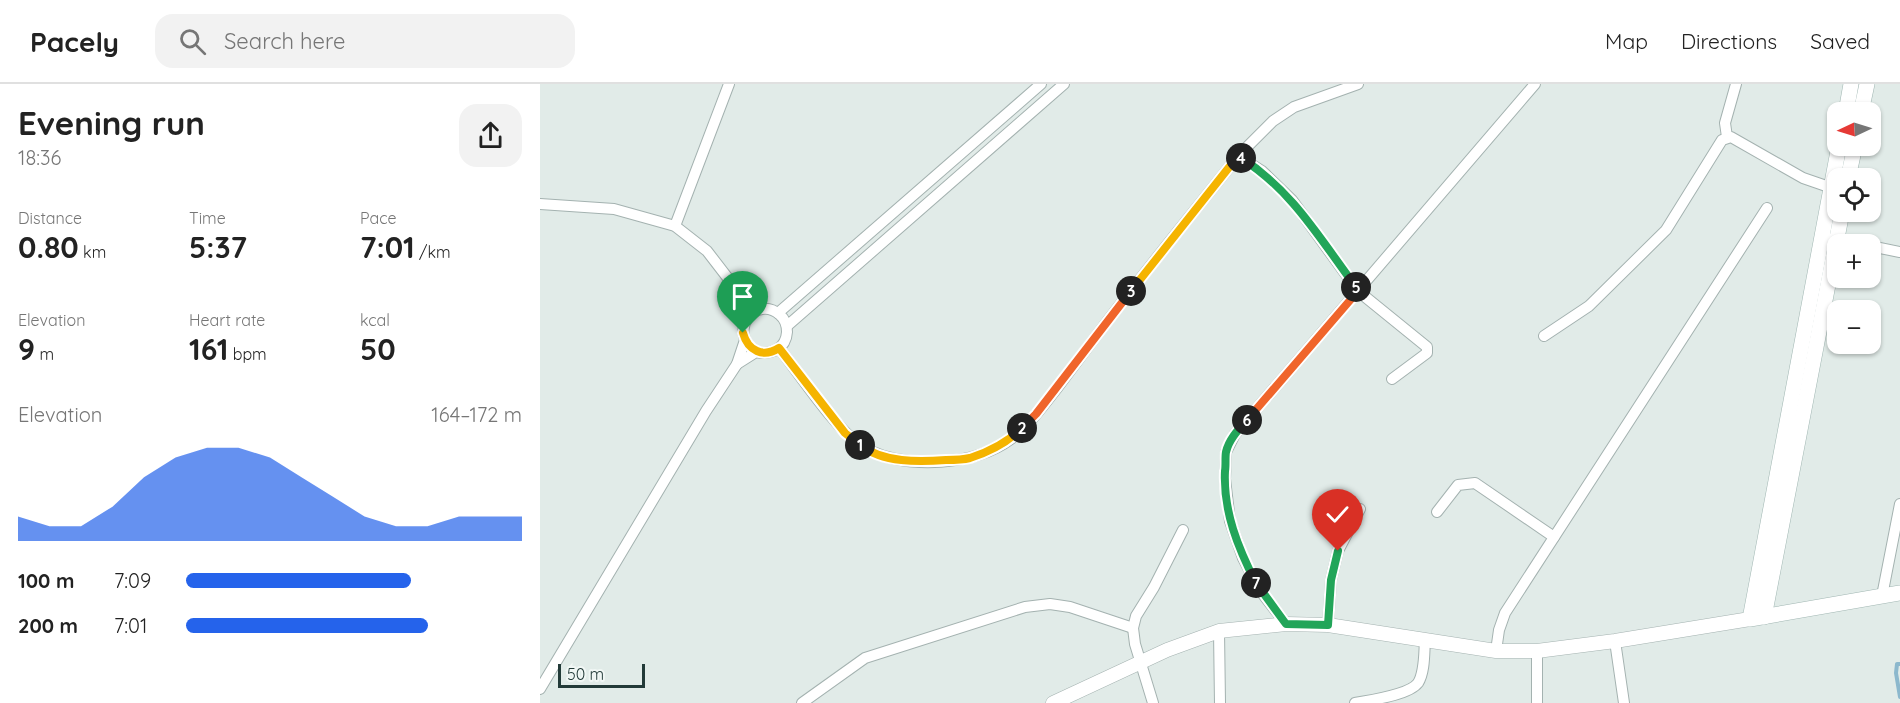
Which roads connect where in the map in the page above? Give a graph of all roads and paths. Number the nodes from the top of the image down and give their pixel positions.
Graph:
1 (729, 84) edge
2 (1041, 84) edge
3 (1064, 84) edge
4 (1358, 84) edge
5 (1535, 84) edge
6 (1736, 84) edge
7 (1851, 84) edge
8 (1867, 84) edge
9 (1853, 102) edge
10 (1858, 102) edge
11 (984, 134) junction
12 (1727, 137) junction
13 (995, 145) junction
14 (1238, 156) junction
15 (1827, 186) edge
16 (540, 204) edge
17 (1767, 208) dead end
18 (675, 226) junction
19 (877, 227) junction
20 (887, 239) junction
21 (1881, 248) edge
22 (1827, 249) edge
23 (1900, 252) edge
24 (1358, 291) junction
25 (754, 312) junction
26 (778, 313) junction
27 (787, 326) junction
28 (1544, 336) dead end
29 (745, 340) junction
30 (779, 348) junction
31 (756, 352) junction
32 (737, 364) junction
33 (1392, 380) dead end
34 (1900, 504) edge
35 (1360, 508) dead end
36 (1437, 512) dead end
37 (1183, 530) dead end
38 (1554, 537) junction
39 (1900, 593) edge
40 (1882, 596) junction
41 (1757, 618) junction
42 (1286, 624) junction
43 (1328, 625) junction
44 (1134, 628) junction
45 (1219, 631) junction
46 (1425, 640) junction
47 (1615, 641) junction
48 (1496, 651) junction
49 (1537, 651) junction
50 (1141, 661) junction
51 (540, 690) edge
52 (802, 703) edge
53 (1053, 703) edge
54 (1153, 703) edge
55 (1220, 703) edge
56 (1355, 703) edge
57 (1537, 703) edge
58 (1624, 703) edge

1 - 18 street
2 - 11 street
3 - 13 street
4 - 14 street
5 - 24 street
6 - 12 street
7 - 9 main road
8 - 10 main road
11 - 13 street
11 - 19 street
12 - 15 street
12 - 28 street
13 - 20 street
14 - 24 street
14 - 30 street
16 - 18 street
17 - 38 street
18 - 25 street
19 - 20 street
19 - 26 street
20 - 27 street
21 - 23 street
22 - 41 main road
24 - 33 street
24 - 42 street
25 - 26 street
25 - 29 street
26 - 27 street
27 - 30 street
29 - 31 street
29 - 32 street
30 - 31 street
31 - 32 street
32 - 51 street
34 - 40 street
35 - 43 street
36 - 38 street
37 - 44 street
38 - 48 street
39 - 40 main road
40 - 41 main road
41 - 47 street
42 - 43 street
42 - 45 street
43 - 46 street
44 - 50 street
44 - 52 street
45 - 50 street
45 - 55 street
46 - 48 street
46 - 56 street
47 - 49 street
47 - 58 street
48 - 49 street
49 - 57 street
50 - 53 street
50 - 54 street

